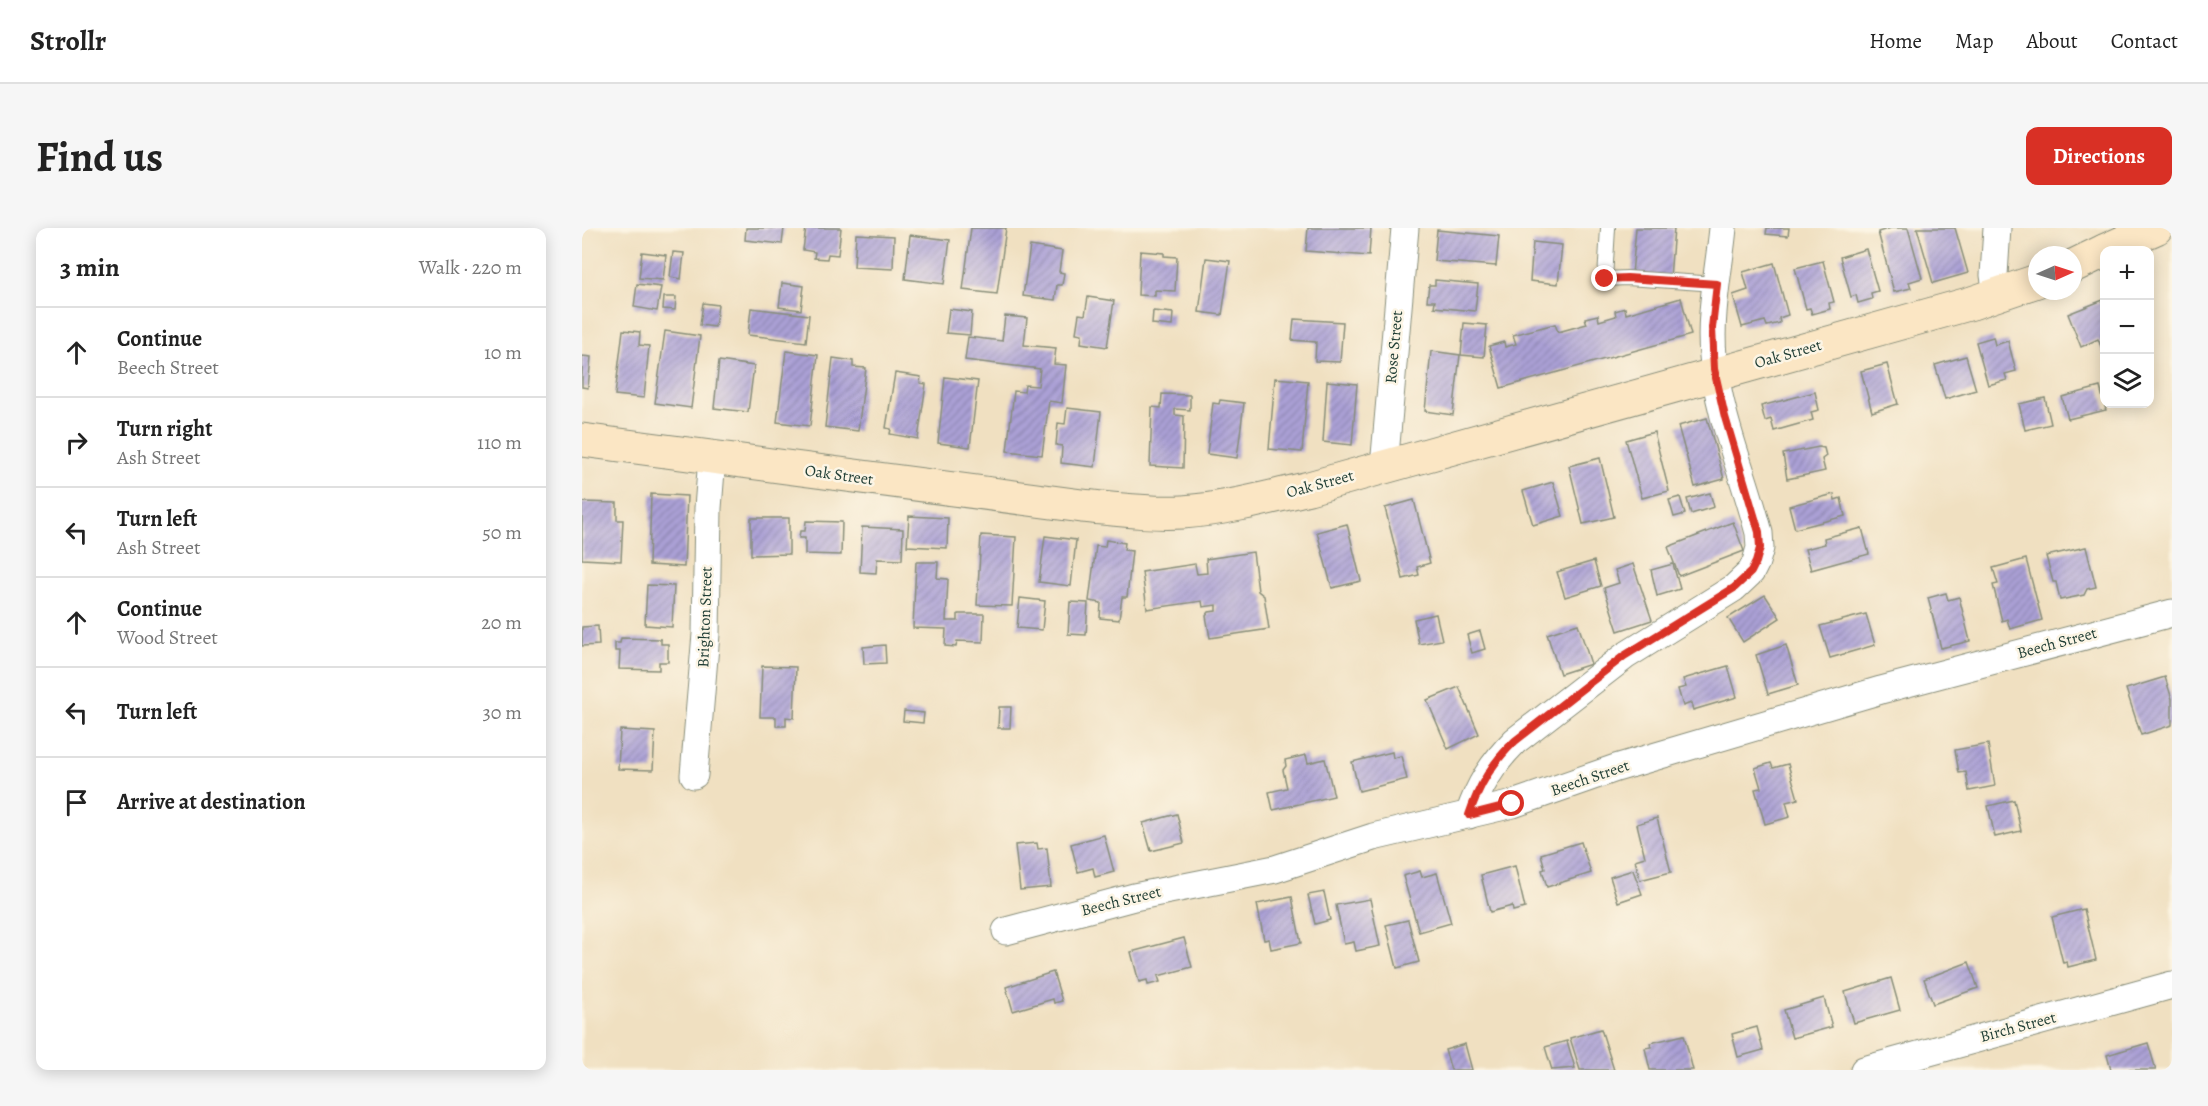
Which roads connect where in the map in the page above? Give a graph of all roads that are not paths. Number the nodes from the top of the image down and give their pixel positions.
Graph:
1 (1405, 228) edge
2 (1608, 228) edge
3 (1723, 228) edge
4 (1997, 228) edge
5 (2156, 228) edge
6 (2116, 246) edge
7 (2100, 253) edge
8 (2082, 262) edge
9 (1717, 284) junction
10 (2028, 284) edge
11 (1997, 295) junction
12 (1716, 375) junction
13 (582, 440) edge
14 (712, 458) junction
15 (1384, 467) junction
16 (2172, 613) edge
17 (694, 775) dead end
18 (1469, 815) junction
19 (1006, 931) dead end
20 (2172, 985) edge
21 (1864, 1070) edge

1 - 15 street, Rose Street
2 - 9 lane
3 - 9 street
4 - 11 street
5 - 6 street
7 - 8 street
9 - 12 street
10 - 11 street, Oak Street
11 - 12 street, Oak Street
12 - 15 street, Oak Street
12 - 18 street
13 - 14 street, Oak Street
14 - 15 street, Oak Street
14 - 17 street, Brighton Street
16 - 18 street, Beech Street
18 - 19 street, Beech Street
20 - 21 street, Birch Street

